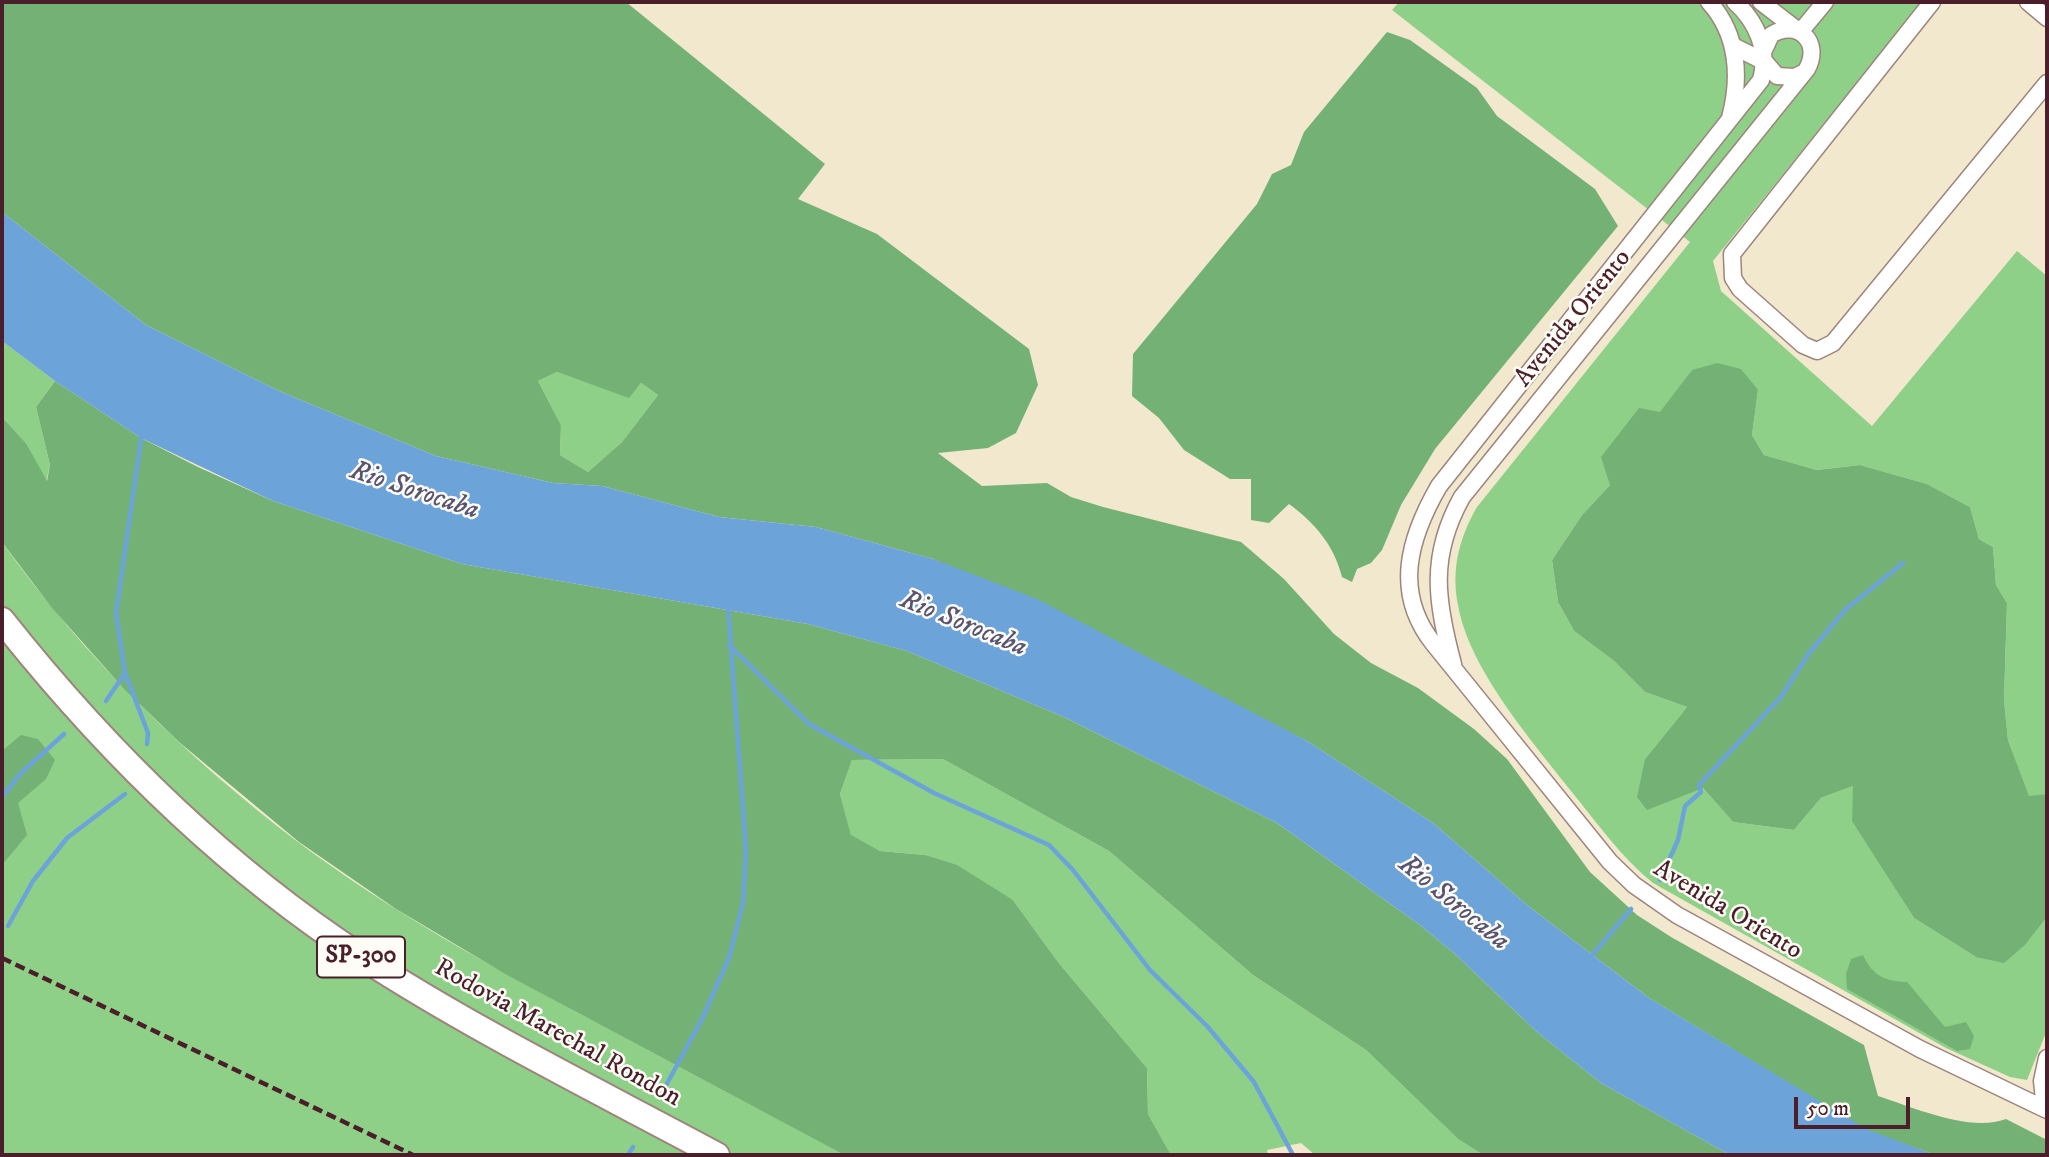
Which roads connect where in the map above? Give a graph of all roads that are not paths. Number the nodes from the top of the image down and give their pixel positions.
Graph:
1 (1735, 2) edge
2 (1761, 2) edge
3 (1825, 2) edge
4 (1932, 2) edge
5 (2028, 2) edge
6 (1713, 6) edge
7 (2047, 18) edge
8 (1752, 19) junction
9 (1798, 30) junction
10 (1733, 46) junction
11 (1764, 57) junction
12 (1803, 73) junction
13 (2047, 83) edge
14 (1727, 127) junction
15 (2, 620) edge
16 (1453, 666) junction
17 (2047, 1058) edge
18 (2046, 1110) edge
19 (717, 1155) edge

1 - 8 street
2 - 9 street
3 - 9 street
4 - 13 street
5 - 7 street
6 - 8 street
6 - 10 street, Avenida Oriento
8 - 11 street
9 - 11 street
9 - 12 street, Avenida Oriento
10 - 11 street
10 - 14 street, Avenida Oriento
11 - 12 street
11 - 14 street, Avenida Oriento
12 - 16 street, Avenida Oriento
14 - 16 street, Avenida Oriento
15 - 19 main road, Rodovia Marechal Rondon / SP-300
16 - 18 street, Avenida Oriento
17 - 18 street

